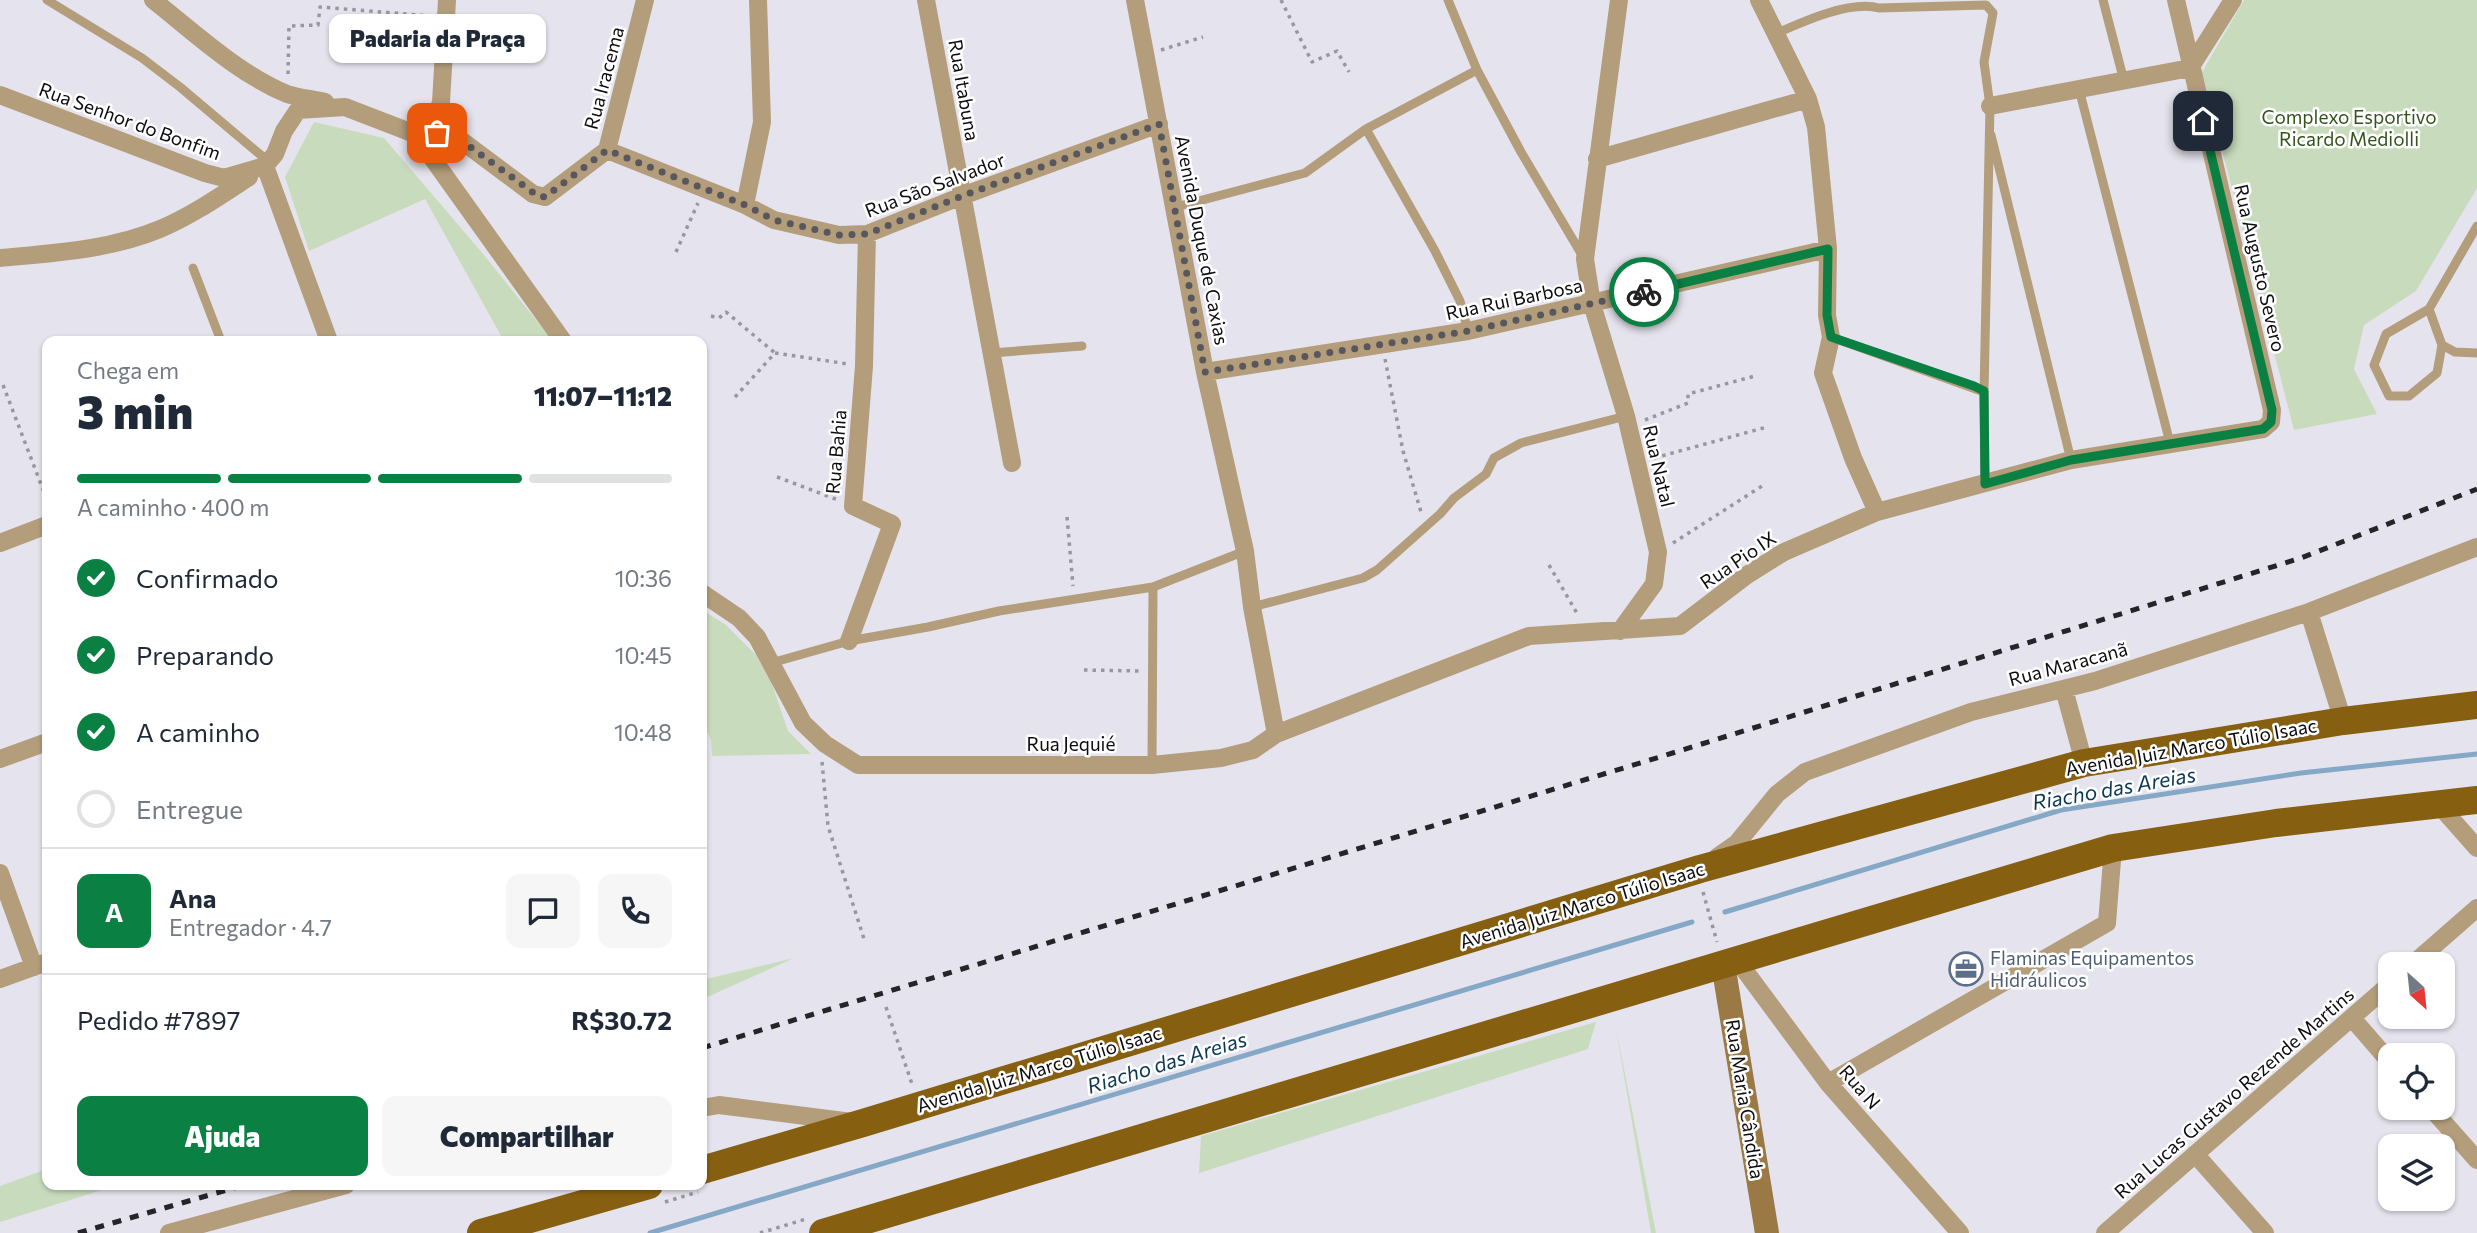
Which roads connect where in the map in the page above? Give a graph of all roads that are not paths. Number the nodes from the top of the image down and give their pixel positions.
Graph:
1 (47, 0) edge
2 (153, 0) edge
3 (645, 0) edge
4 (758, 0) edge
5 (926, 0) edge
6 (1135, 0) edge
7 (1448, 0) edge
8 (1619, 0) edge
9 (1759, 0) edge
10 (1999, 0) edge
11 (2104, 0) edge
12 (2176, 0) edge
13 (2233, 0) edge
14 (1986, 5) junction
15 (446, 8) edge
16 (1775, 34) junction
17 (2190, 68) junction
18 (1477, 70) junction
19 (2124, 81) junction
20 (2079, 89) junction
21 (0, 95) edge
22 (1808, 99) junction
23 (1990, 106) junction
24 (345, 107) junction
25 (1159, 124) junction
26 (1988, 125) junction
27 (1366, 129) junction
28 (415, 134) junction
29 (607, 150) junction
30 (1598, 159) junction
31 (267, 164) junction
32 (962, 196) junction
33 (745, 205) junction
34 (1176, 207) junction
35 (2477, 226) edge
36 (867, 234) junction
37 (1828, 249) junction
38 (0, 258) edge
39 (1585, 260) junction
40 (193, 268) dead end
41 (1592, 304) junction
42 (2429, 309) junction
43 (1468, 331) junction
44 (219, 336) edge
45 (327, 336) edge
46 (559, 336) edge
47 (1831, 337) junction
48 (2442, 345) junction
49 (1082, 346) dead end
50 (991, 353) junction
51 (2477, 353) edge
52 (1205, 372) junction
53 (1984, 391) junction
54 (1627, 421) junction
55 (2271, 422) joint
56 (2171, 443) junction
57 (2071, 460) junction
58 (1012, 463) dead end
59 (1985, 484) junction
60 (1877, 512) junction
61 (42, 527) edge
62 (0, 543) edge
63 (2477, 547) edge
64 (1245, 551) junction
65 (1153, 587) junction
66 (707, 596) edge
67 (1252, 607) junction
68 (2309, 612) junction
69 (1620, 631) junction
70 (849, 641) junction
71 (771, 663) junction
72 (2064, 689) junction
73 (2477, 705) edge
74 (2343, 721) junction
75 (1276, 734) junction
76 (42, 744) edge
77 (0, 759) edge
78 (2084, 762) junction
79 (1152, 765) junction
80 (2477, 800) edge
81 (2439, 805) junction
82 (2113, 848) junction
83 (2477, 848) edge
84 (1700, 869) junction
85 (0, 873) edge
86 (2477, 908) edge
87 (2427, 952) edge
88 (1730, 962) junction
89 (40, 964) edge
90 (0, 979) edge
91 (1757, 987) junction
92 (2378, 995) edge
93 (1729, 1000) junction
94 (2352, 1018) junction
95 (2378, 1048) edge
96 (1828, 1083) junction
97 (707, 1107) edge
98 (2442, 1120) edge
99 (863, 1123) junction
100 (2195, 1154) junction
101 (2477, 1160) edge
102 (707, 1179) edge
103 (328, 1190) edge
104 (580, 1194) edge
105 (654, 1194) edge
106 (169, 1233) edge
107 (481, 1233) edge
108 (822, 1233) edge
109 (1767, 1233) edge
110 (1960, 1233) edge
111 (2105, 1233) edge
112 (2265, 1233) edge

1 - 31 lane
2 - 24 street
3 - 29 street, Rua Iracema
4 - 33 street
5 - 32 street, Rua Itabuna
6 - 25 street, Avenida Duque de Caxias
7 - 18 lane
8 - 30 street, Rua Natal
9 - 16 street
10 - 14 lane
11 - 19 lane
12 - 17 street, Rua Augusto Severo
13 - 17 street
14 - 16 lane
14 - 23 lane
15 - 28 street
16 - 22 street
17 - 19 street
17 - 55 street, Rua Augusto Severo
18 - 27 lane
18 - 39 lane
19 - 20 street
20 - 23 street
20 - 56 lane
21 - 31 street, Rua Senhor do Bonfim
22 - 30 street
22 - 37 street
23 - 26 lane
24 - 28 street
24 - 31 street
25 - 32 street, Rua São Salvador
25 - 34 street, Avenida Duque de Caxias
26 - 53 lane
26 - 57 lane
27 - 34 lane
27 - 43 lane
28 - 29 street, Rua Iracema
28 - 46 street
29 - 33 street, Rua São Salvador
30 - 39 street, Rua Natal
31 - 38 street
31 - 45 street
32 - 36 street, Rua São Salvador
32 - 50 street, Rua Itabuna
33 - 36 street, Rua São Salvador
34 - 52 street, Avenida Duque de Caxias
35 - 42 lane
36 - 70 street, Rua Bahia
37 - 41 street, Rua Rui Barbosa
37 - 47 street
39 - 41 street, Rua Natal
40 - 44 lane
41 - 43 street, Rua Rui Barbosa
41 - 54 street, Rua Natal
42 - 48 lane
42 - 48 lane
43 - 52 street, Rua Rui Barbosa
47 - 53 lane
47 - 60 street
48 - 51 lane
49 - 50 lane
50 - 58 street, Rua Itabuna
52 - 64 street, Avenida Duque de Caxias
53 - 59 lane
54 - 67 lane
54 - 69 street, Rua Natal
55 - 56 street, Rua Pio IX
56 - 57 street, Rua Pio IX
57 - 59 street, Rua Pio IX
59 - 60 street, Rua Pio IX
60 - 69 street, Rua Pio IX
61 - 62 street
63 - 68 street, Rua Maracanã
64 - 65 lane
64 - 67 street, Avenida Duque de Caxias
65 - 70 lane
65 - 79 lane
66 - 71 street
67 - 75 street, Avenida Duque de Caxias
68 - 72 street, Rua Maracanã
68 - 74 street
69 - 75 street, Rua Pio IX
70 - 71 lane
71 - 79 street, Rua Jequié
72 - 78 street
72 - 84 street, Rua Maracanã
73 - 74 main road, Avenida Juiz Marco Túlio Isaac
74 - 78 main road, Avenida Juiz Marco Túlio Isaac
75 - 79 street, Rua Jequié
76 - 77 street
78 - 84 main road, Avenida Juiz Marco Túlio Isaac
80 - 81 main road
81 - 82 main road
81 - 83 street
82 - 88 main road
82 - 96 street
84 - 99 main road, Avenida Juiz Marco Túlio Isaac
85 - 89 street
86 - 87 street
88 - 91 street, Rua N
88 - 93 street, Rua Maria Cândida
88 - 108 main road
89 - 90 street
91 - 93 street
91 - 96 street, Rua N
92 - 94 street, Rua Lucas Gustavo Rezende Martins
93 - 109 street, Rua Maria Cândida
94 - 95 street
94 - 100 street, Rua Lucas Gustavo Rezende Martins
96 - 110 street, Rua N
97 - 99 street
98 - 101 street
99 - 102 main road, Avenida Juiz Marco Túlio Isaac
100 - 111 street, Rua Lucas Gustavo Rezende Martins
100 - 112 street
103 - 106 street
104 - 105 main road
104 - 107 main road

